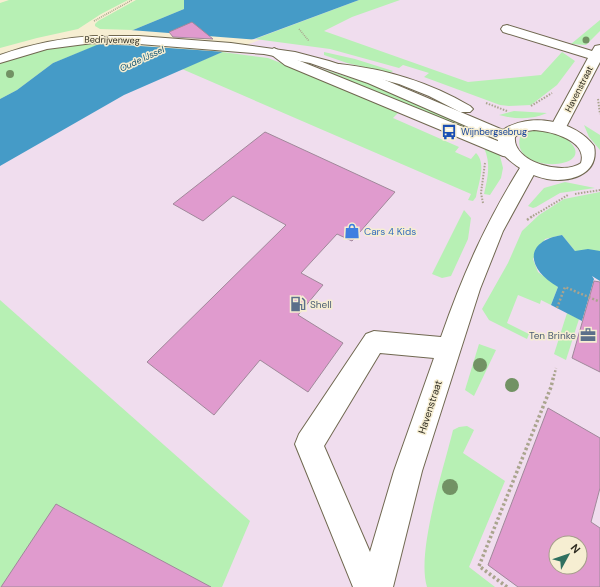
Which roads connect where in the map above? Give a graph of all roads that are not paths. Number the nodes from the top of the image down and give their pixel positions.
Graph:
1 (507, 29) dead end
2 (274, 52) junction
3 (597, 53) edge
4 (0, 59) edge
5 (339, 68) junction
6 (426, 101) junction
7 (465, 109) junction
8 (558, 128) junction
9 (510, 139) junction
10 (529, 167) junction
11 (594, 170) edge
12 (449, 349) junction
13 (369, 587) edge
14 (377, 587) edge

1 - 3 main road
2 - 4 main road, Bedrijvenweg
2 - 5 main road, Bedrijvenweg
2 - 9 main road, Bedrijvenweg
3 - 8 main road, Havenstraat
5 - 6 main road, Bedrijvenweg
5 - 7 main road, Bedrijvenweg
6 - 7 main road, Bedrijvenweg
6 - 9 main road, Bedrijvenweg
7 - 9 main road, Bedrijvenweg
8 - 9 main road
8 - 11 main road
9 - 10 main road
10 - 11 main road
10 - 12 main road, Havenstraat
12 - 13 main road
12 - 14 main road, Havenstraat

